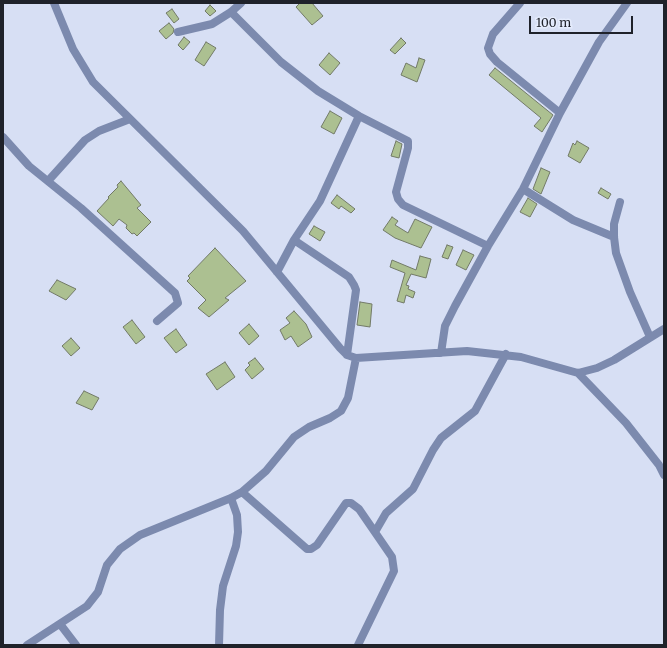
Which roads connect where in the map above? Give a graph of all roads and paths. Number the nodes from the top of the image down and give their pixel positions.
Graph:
1 (54, 3) edge
2 (241, 3) edge
3 (520, 3) edge
4 (627, 3) edge
5 (231, 12) junction
6 (178, 32) dead end
7 (560, 113) junction
8 (359, 116) junction
9 (130, 119) junction
10 (3, 137) edge
11 (48, 181) junction
12 (523, 189) junction
13 (620, 202) dead end
14 (614, 237) junction
15 (294, 240) junction
16 (488, 246) junction
17 (277, 272) junction
18 (157, 321) dead end
19 (664, 329) edge
20 (650, 338) junction
21 (441, 353) junction
22 (506, 354) junction
23 (347, 355) junction
24 (356, 358) junction
25 (578, 373) junction
26 (664, 475) edge
27 (242, 492) junction
28 (231, 498) junction
29 (375, 532) junction
30 (60, 624) junction
31 (27, 645) edge
32 (77, 645) edge
33 (219, 645) edge
34 (358, 645) edge

1 - 9 street
2 - 5 street
3 - 7 street
4 - 7 street
5 - 6 street
5 - 8 street
7 - 12 street
8 - 15 street
8 - 16 street
9 - 11 street
9 - 17 street
10 - 11 street
11 - 18 street
12 - 14 street
12 - 16 street
13 - 14 street
14 - 20 street
15 - 17 street
15 - 23 street
16 - 21 street
17 - 23 street
19 - 20 street
20 - 25 street
21 - 22 street
21 - 24 street
22 - 25 street
22 - 29 street
23 - 24 street
24 - 27 street
25 - 26 street
27 - 28 street
27 - 29 street
28 - 30 street
28 - 33 street
29 - 34 street
30 - 31 street
30 - 32 street

